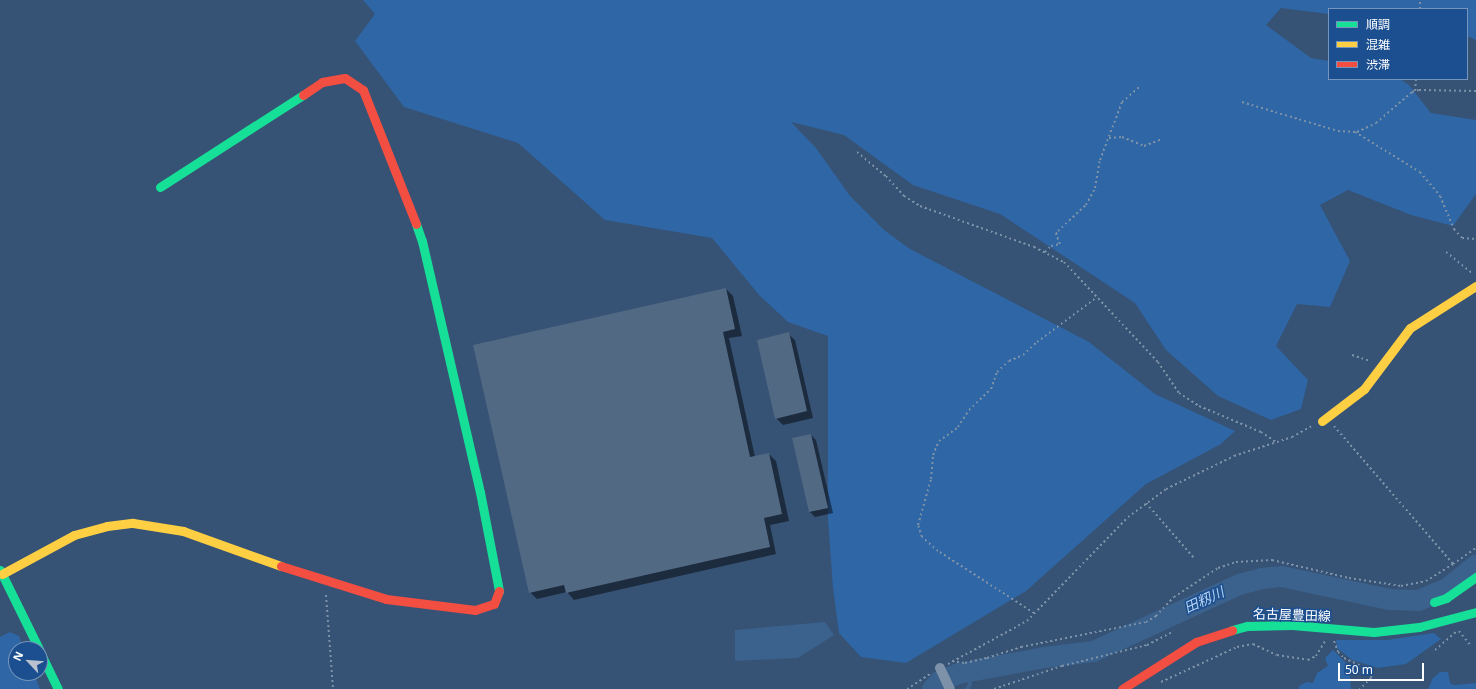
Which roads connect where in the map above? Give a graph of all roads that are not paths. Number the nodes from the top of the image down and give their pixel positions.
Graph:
1 (160, 188) dead end
2 (1476, 286) edge
3 (1322, 421) road end
4 (1, 572) edge
5 (1476, 577) edge
6 (1434, 602) dead end
7 (1476, 612) edge
8 (35, 641) edge
9 (48, 668) edge
10 (942, 672) road end
11 (58, 689) edge
12 (950, 689) edge
13 (1122, 689) edge

1 - 4 street
2 - 3 street
4 - 8 street
5 - 6 street
7 - 13 street, 名古屋豊田線
9 - 11 street
10 - 12 street

